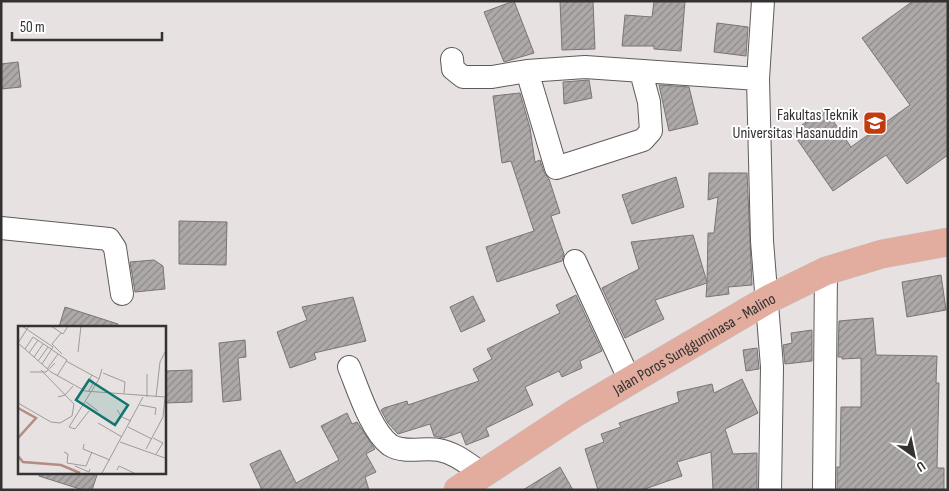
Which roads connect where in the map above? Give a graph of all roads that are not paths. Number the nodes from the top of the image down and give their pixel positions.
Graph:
1 (762, 1) edge
2 (452, 59) dead end
3 (527, 71) junction
4 (641, 72) junction
5 (758, 80) junction
6 (1, 228) edge
7 (948, 242) edge
8 (575, 261) dead end
9 (826, 271) junction
10 (122, 294) dead end
11 (767, 300) junction
12 (348, 367) dead end
13 (630, 381) junction
14 (483, 474) junction
15 (458, 490) edge
16 (770, 490) edge
17 (824, 490) edge

1 - 5 street
2 - 3 street
3 - 4 street
3 - 4 street
4 - 5 street
5 - 11 street
6 - 10 street
7 - 9 main road, Jalan Poros Sungguminasa - Malino
8 - 13 street
9 - 11 main road, Jalan Poros Sungguminasa - Malino
9 - 17 street
11 - 13 main road, Jalan Poros Sungguminasa - Malino
11 - 16 street
12 - 14 street
13 - 14 main road, Jalan Poros Sungguminasa - Malino
14 - 15 main road, Jalan Poros Sungguminasa - Malino

